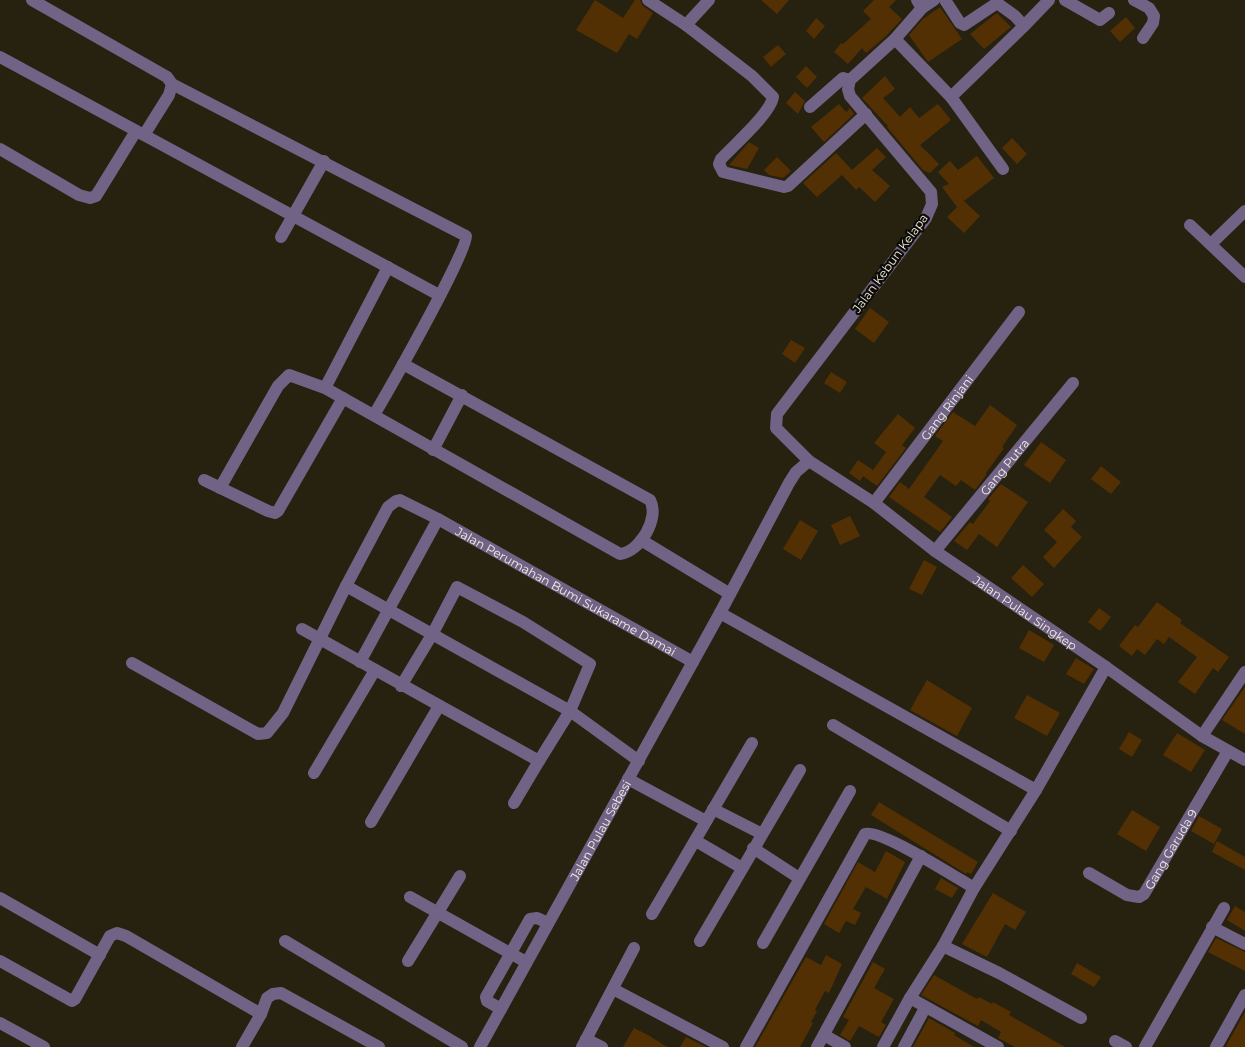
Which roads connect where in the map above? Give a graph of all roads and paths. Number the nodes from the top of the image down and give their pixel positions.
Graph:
1 (32, 0) edge
2 (648, 0) edge
3 (709, 0) edge
4 (934, 0) edge
5 (944, 0) edge
6 (1049, 0) edge
7 (1065, 0) edge
8 (1134, 0) edge
9 (920, 4) edge
10 (1108, 13) dead end
11 (686, 25) junction
12 (1024, 26) junction
13 (1143, 38) dead end
14 (895, 39) junction
15 (0, 57) edge
16 (850, 80) junction
17 (172, 84) junction
18 (950, 97) junction
19 (810, 107) dead end
20 (866, 114) junction
21 (140, 133) junction
22 (0, 149) edge
23 (324, 161) junction
24 (1003, 169) dead end
25 (1245, 211) edge
26 (294, 216) junction
27 (1190, 225) dead end
28 (281, 237) dead end
29 (1211, 244) junction
30 (388, 267) junction
31 (1245, 276) edge
32 (439, 294) junction
33 (1019, 312) dead end
34 (404, 364) junction
35 (1073, 383) dead end
36 (325, 388) junction
37 (462, 395) junction
38 (343, 398) junction
39 (374, 415) junction
40 (433, 450) junction
41 (809, 461) junction
42 (204, 480) dead end
43 (220, 488) junction
44 (874, 504) junction
45 (438, 520) junction
46 (641, 540) junction
47 (935, 551) junction
48 (346, 586) junction
49 (730, 594) junction
50 (389, 609) junction
51 (720, 613) junction
52 (302, 629) dead end
53 (433, 633) junction
54 (320, 638) junction
55 (360, 662) junction
56 (693, 662) junction
57 (132, 663) dead end
58 (1106, 667) junction
59 (375, 670) junction
60 (1244, 675) edge
61 (401, 686) junction
62 (439, 706) junction
63 (570, 711) junction
64 (833, 725) dead end
65 (1202, 736) junction
66 (752, 743) dead end
67 (1228, 751) junction
68 (1245, 760) edge
69 (539, 761) junction
70 (639, 761) junction
71 (800, 770) dead end
72 (314, 773) dead end
73 (628, 779) junction
74 (1036, 790) junction
75 (850, 791) dead end
76 (514, 803) dead end
77 (713, 809) junction
78 (706, 821) junction
79 (371, 822) dead end
80 (1011, 831) junction
81 (762, 834) junction
82 (696, 841) junction
83 (752, 848) junction
84 (921, 856) junction
85 (742, 868) junction
86 (1089, 873) dead end
87 (460, 876) dead end
88 (799, 878) junction
89 (974, 888) junction
90 (410, 897) dead end
91 (0, 898) edge
92 (1224, 908) dead end
93 (437, 914) junction
94 (652, 914) dead end
95 (548, 923) junction
96 (1212, 927) junction
97 (286, 941) dead end
98 (700, 941) dead end
99 (763, 943) dead end
100 (1245, 944) edge
101 (943, 946) junction
102 (634, 948) dead end
103 (511, 953) junction
104 (100, 955) junction
105 (408, 960) dead end
106 (0, 961) edge
107 (526, 962) junction
108 (613, 990) junction
109 (1245, 995) edge
110 (910, 998) junction
111 (925, 1008) junction
112 (501, 1009) junction
113 (261, 1014) junction
114 (1081, 1018) dead end
115 (0, 1023) edge
116 (824, 1035) junction
117 (584, 1043) edge
118 (980, 1043) edge
119 (44, 1047) edge
120 (242, 1047) edge
121 (379, 1047) edge
122 (462, 1047) edge
123 (480, 1047) edge
124 (602, 1047) edge
125 (723, 1047) edge
126 (746, 1047) edge
127 (817, 1047) edge
128 (845, 1047) edge
129 (883, 1047) edge
130 (904, 1047) edge
131 (998, 1047) edge
132 (1145, 1047) edge
133 (1216, 1047) edge

1 - 17 street
2 - 11 street
3 - 11 street
4 - 9 street
5 - 12 street
6 - 12 street
7 - 10 street
8 - 13 street
9 - 14 street
11 - 20 street
12 - 18 street
14 - 16 street
14 - 18 street
15 - 21 street
16 - 19 street
16 - 20 street, Jalan Kebun Kelapa
17 - 21 street
17 - 23 street
18 - 24 street
20 - 41 street, Jalan Kebun Kelapa
21 - 22 street
21 - 26 street
23 - 26 street
23 - 32 street
25 - 29 street
26 - 28 street
26 - 30 street
27 - 29 street
29 - 31 street
30 - 32 street
30 - 36 street
32 - 34 street
33 - 44 street, Gang Rinjani
34 - 37 street
34 - 39 street
35 - 47 street, Gang Putra
36 - 38 street
36 - 43 street
37 - 40 street
37 - 46 street
38 - 39 street
38 - 43 street
39 - 40 street
40 - 46 street
41 - 44 street, Jalan Pulau Singkep
41 - 49 street, Jalan Pulau Sebesi
42 - 43 street
44 - 47 street, Jalan Pulau Singkep
45 - 48 street, Jalan Perumahan Bumi Sukarame Damai
45 - 50 street
45 - 56 street, Jalan Perumahan Bumi Sukarame Damai
46 - 49 street
47 - 58 street, Jalan Pulau Singkep
48 - 50 street
48 - 54 street, Jalan Perumahan Bumi Sukarame Damai
49 - 51 street, Jalan Pulau Sebesi
50 - 53 street
50 - 55 street
51 - 56 street, Jalan Pulau Sebesi
51 - 74 street
52 - 54 street
53 - 61 street
53 - 63 street
53 - 63 street
54 - 55 street
54 - 57 street, Jalan Perumahan Bumi Sukarame Damai
55 - 59 street
56 - 70 street, Jalan Pulau Sebesi
58 - 65 street, Jalan Pulau Singkep
58 - 74 street
59 - 61 street
59 - 72 street
60 - 65 street
61 - 62 street
62 - 69 street
62 - 79 street
63 - 69 street
63 - 70 street
64 - 80 street
65 - 67 street, Jalan Pulau Singkep
66 - 77 street
67 - 68 street, Jalan Pulau Singkep
67 - 86 street, Gang Garuda 9
69 - 76 street
70 - 73 street, Jalan Pulau Sebesi
71 - 81 street
73 - 78 street
73 - 95 street, Jalan Pulau Sebesi
74 - 80 street
75 - 88 street
77 - 78 street
77 - 81 street
78 - 82 street
80 - 89 street
81 - 83 street
82 - 85 street
82 - 94 street
83 - 85 street
83 - 88 street
84 - 89 street
84 - 116 street
84 - 126 street
85 - 98 street
87 - 93 street
88 - 99 street
89 - 101 street
90 - 93 street
91 - 104 street
92 - 96 street
93 - 103 street
93 - 105 street
95 - 103 street
95 - 107 street, Jalan Pulau Sebesi
96 - 100 street
96 - 132 street
97 - 122 street
101 - 110 street
101 - 114 street
102 - 108 street
103 - 107 street
103 - 112 street
104 - 106 street
104 - 113 street
107 - 112 street, Jalan Pulau Sebesi
108 - 117 street
108 - 125 street
109 - 133 street
110 - 111 street
110 - 129 street
111 - 118 street
111 - 130 street
112 - 123 street, Jalan Pulau Sebesi
113 - 120 street
113 - 121 street
115 - 119 street
116 - 127 street
116 - 128 street
117 - 124 street
118 - 131 street

